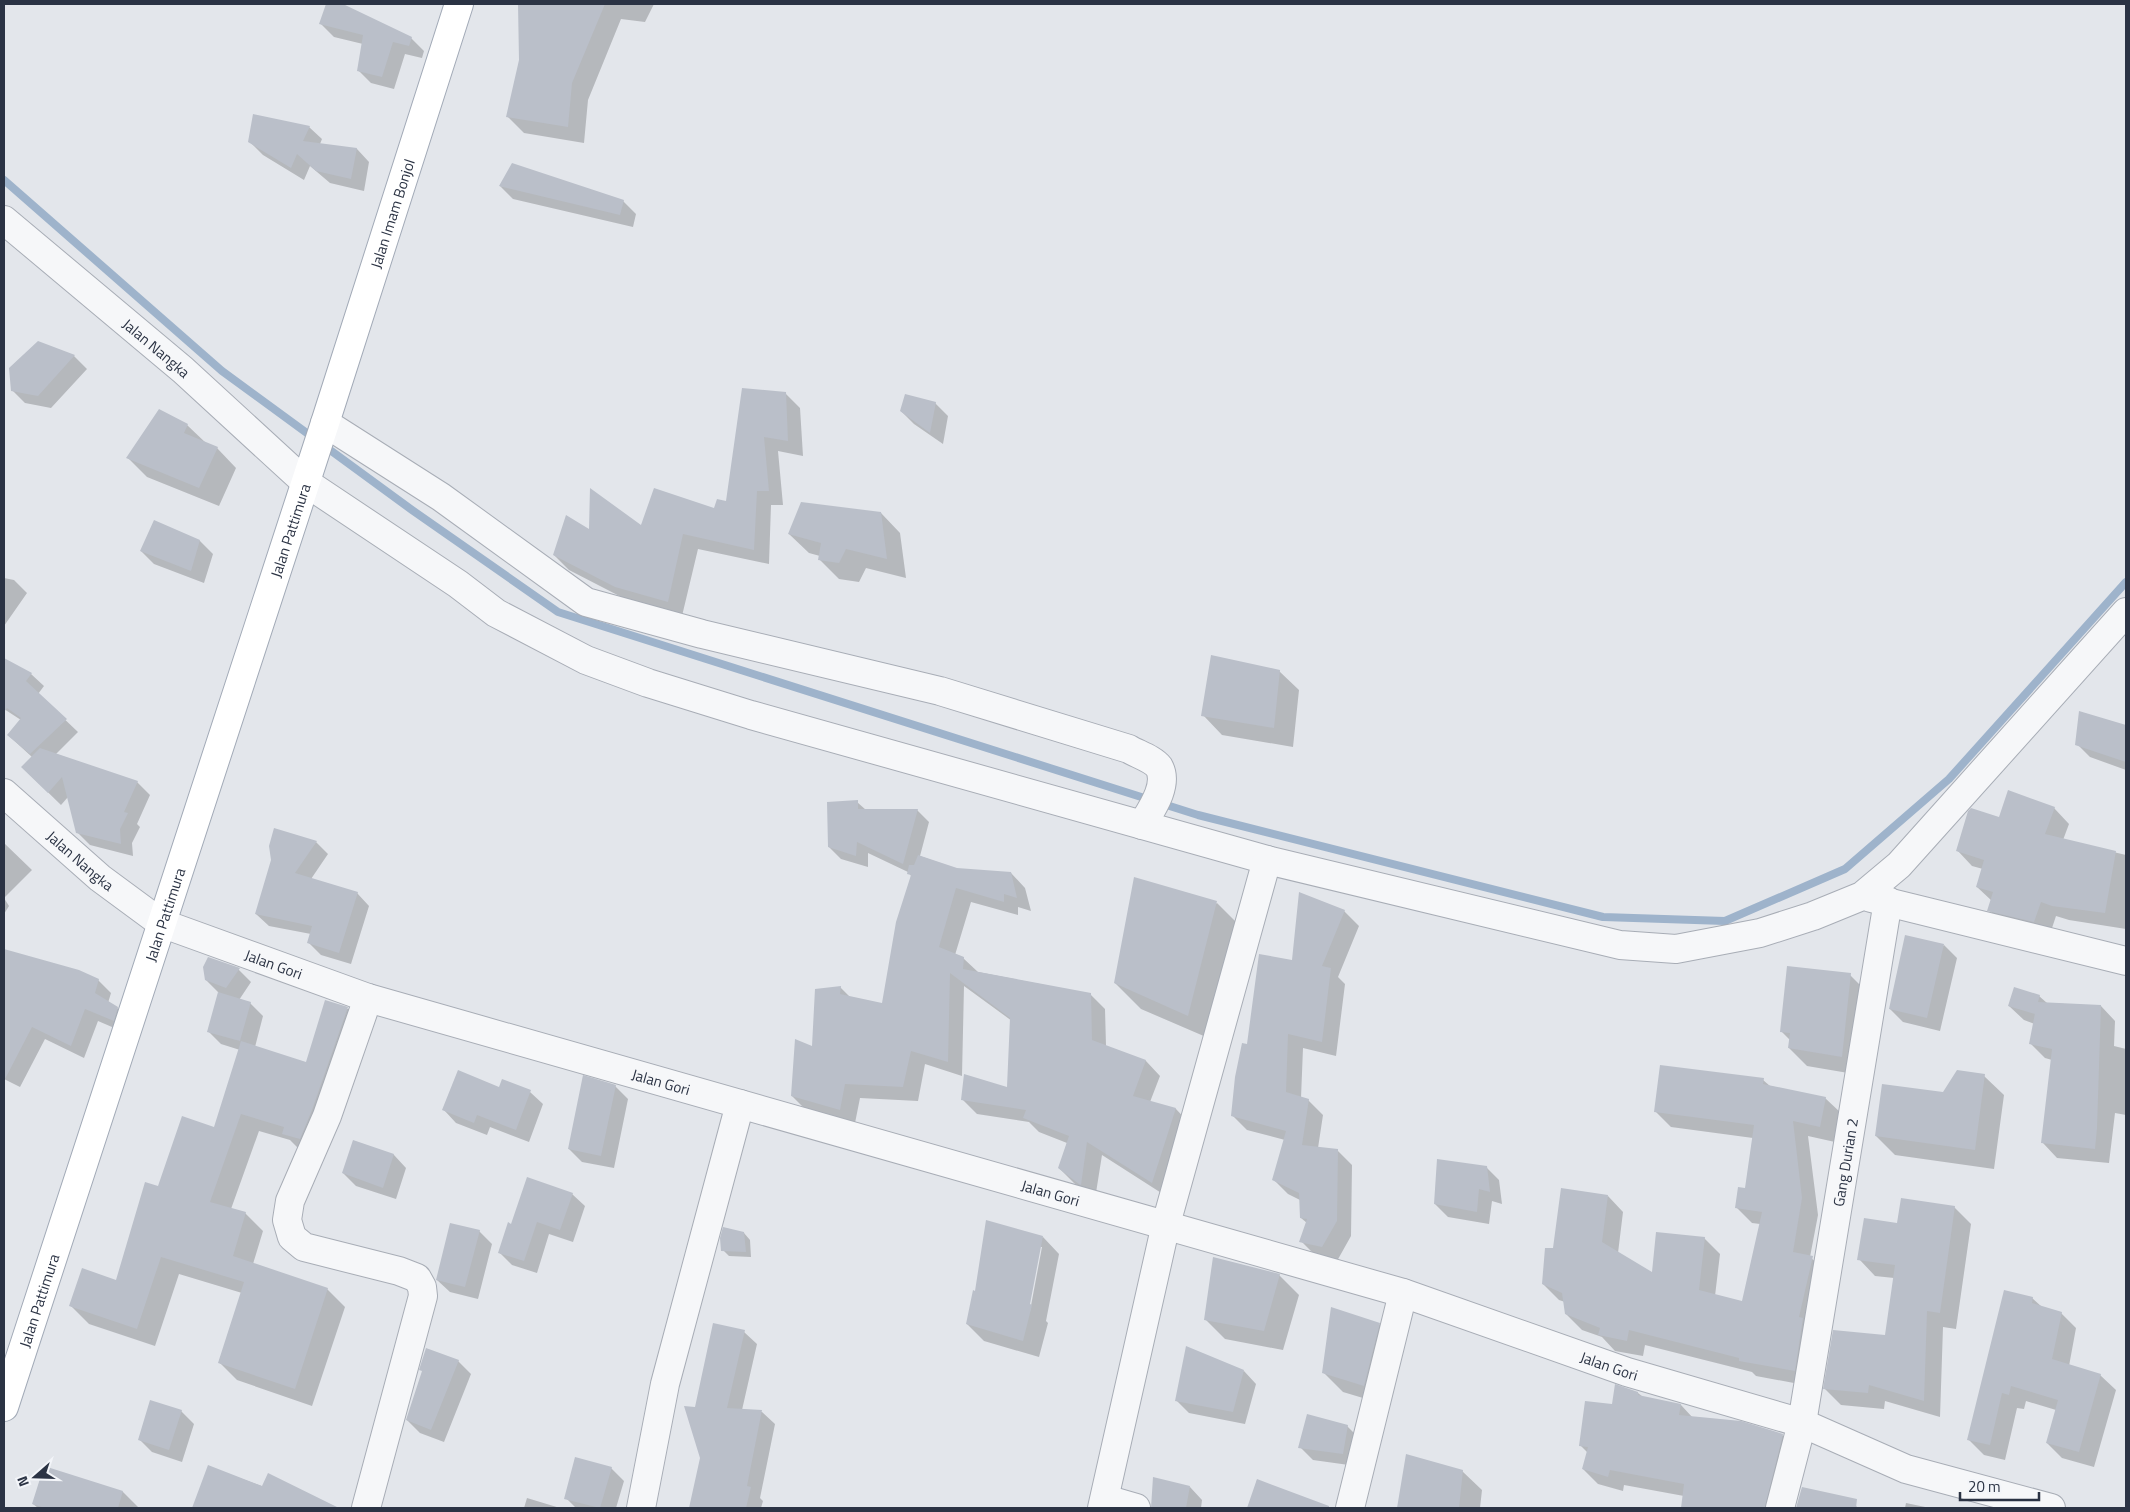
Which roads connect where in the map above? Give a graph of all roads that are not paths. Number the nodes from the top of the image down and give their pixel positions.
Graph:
1 (459, 4) edge
2 (4, 220) edge
3 (325, 423) junction
4 (305, 480) junction
5 (2126, 612) edge
6 (4, 793) edge
7 (1145, 820) junction
8 (1267, 860) junction
9 (1875, 898) junction
10 (161, 923) junction
11 (2126, 961) edge
12 (368, 998) junction
13 (740, 1104) junction
14 (1166, 1224) junction
15 (1403, 1293) junction
16 (4, 1407) edge
17 (1802, 1423) junction
18 (1104, 1504) edge
19 (366, 1508) edge
20 (641, 1508) edge
21 (1136, 1508) edge
22 (1350, 1508) edge
23 (1780, 1508) edge
24 (2051, 1508) edge

1 - 3 main road, Jalan Imam Bonjol
2 - 4 street, Jalan Nangka
3 - 4 main road, Jalan Pattimura
3 - 7 street
4 - 7 street, Jalan Nangka
4 - 10 main road, Jalan Pattimura
5 - 9 street, Jalan Nangka
6 - 10 street, Jalan Nangka
7 - 8 street, Jalan Nangka
8 - 9 street, Jalan Nangka
8 - 14 street
9 - 11 street
9 - 17 street, Gang Durian 2
10 - 12 street, Jalan Gori
10 - 16 main road, Jalan Pattimura
12 - 13 street, Jalan Gori
12 - 19 street
13 - 14 street, Jalan Gori
13 - 20 street
14 - 15 street, Jalan Gori
14 - 18 street
15 - 17 street, Jalan Gori
15 - 22 street
17 - 23 street, Gang Durian 2
17 - 24 street, Jalan Gori
18 - 21 street

